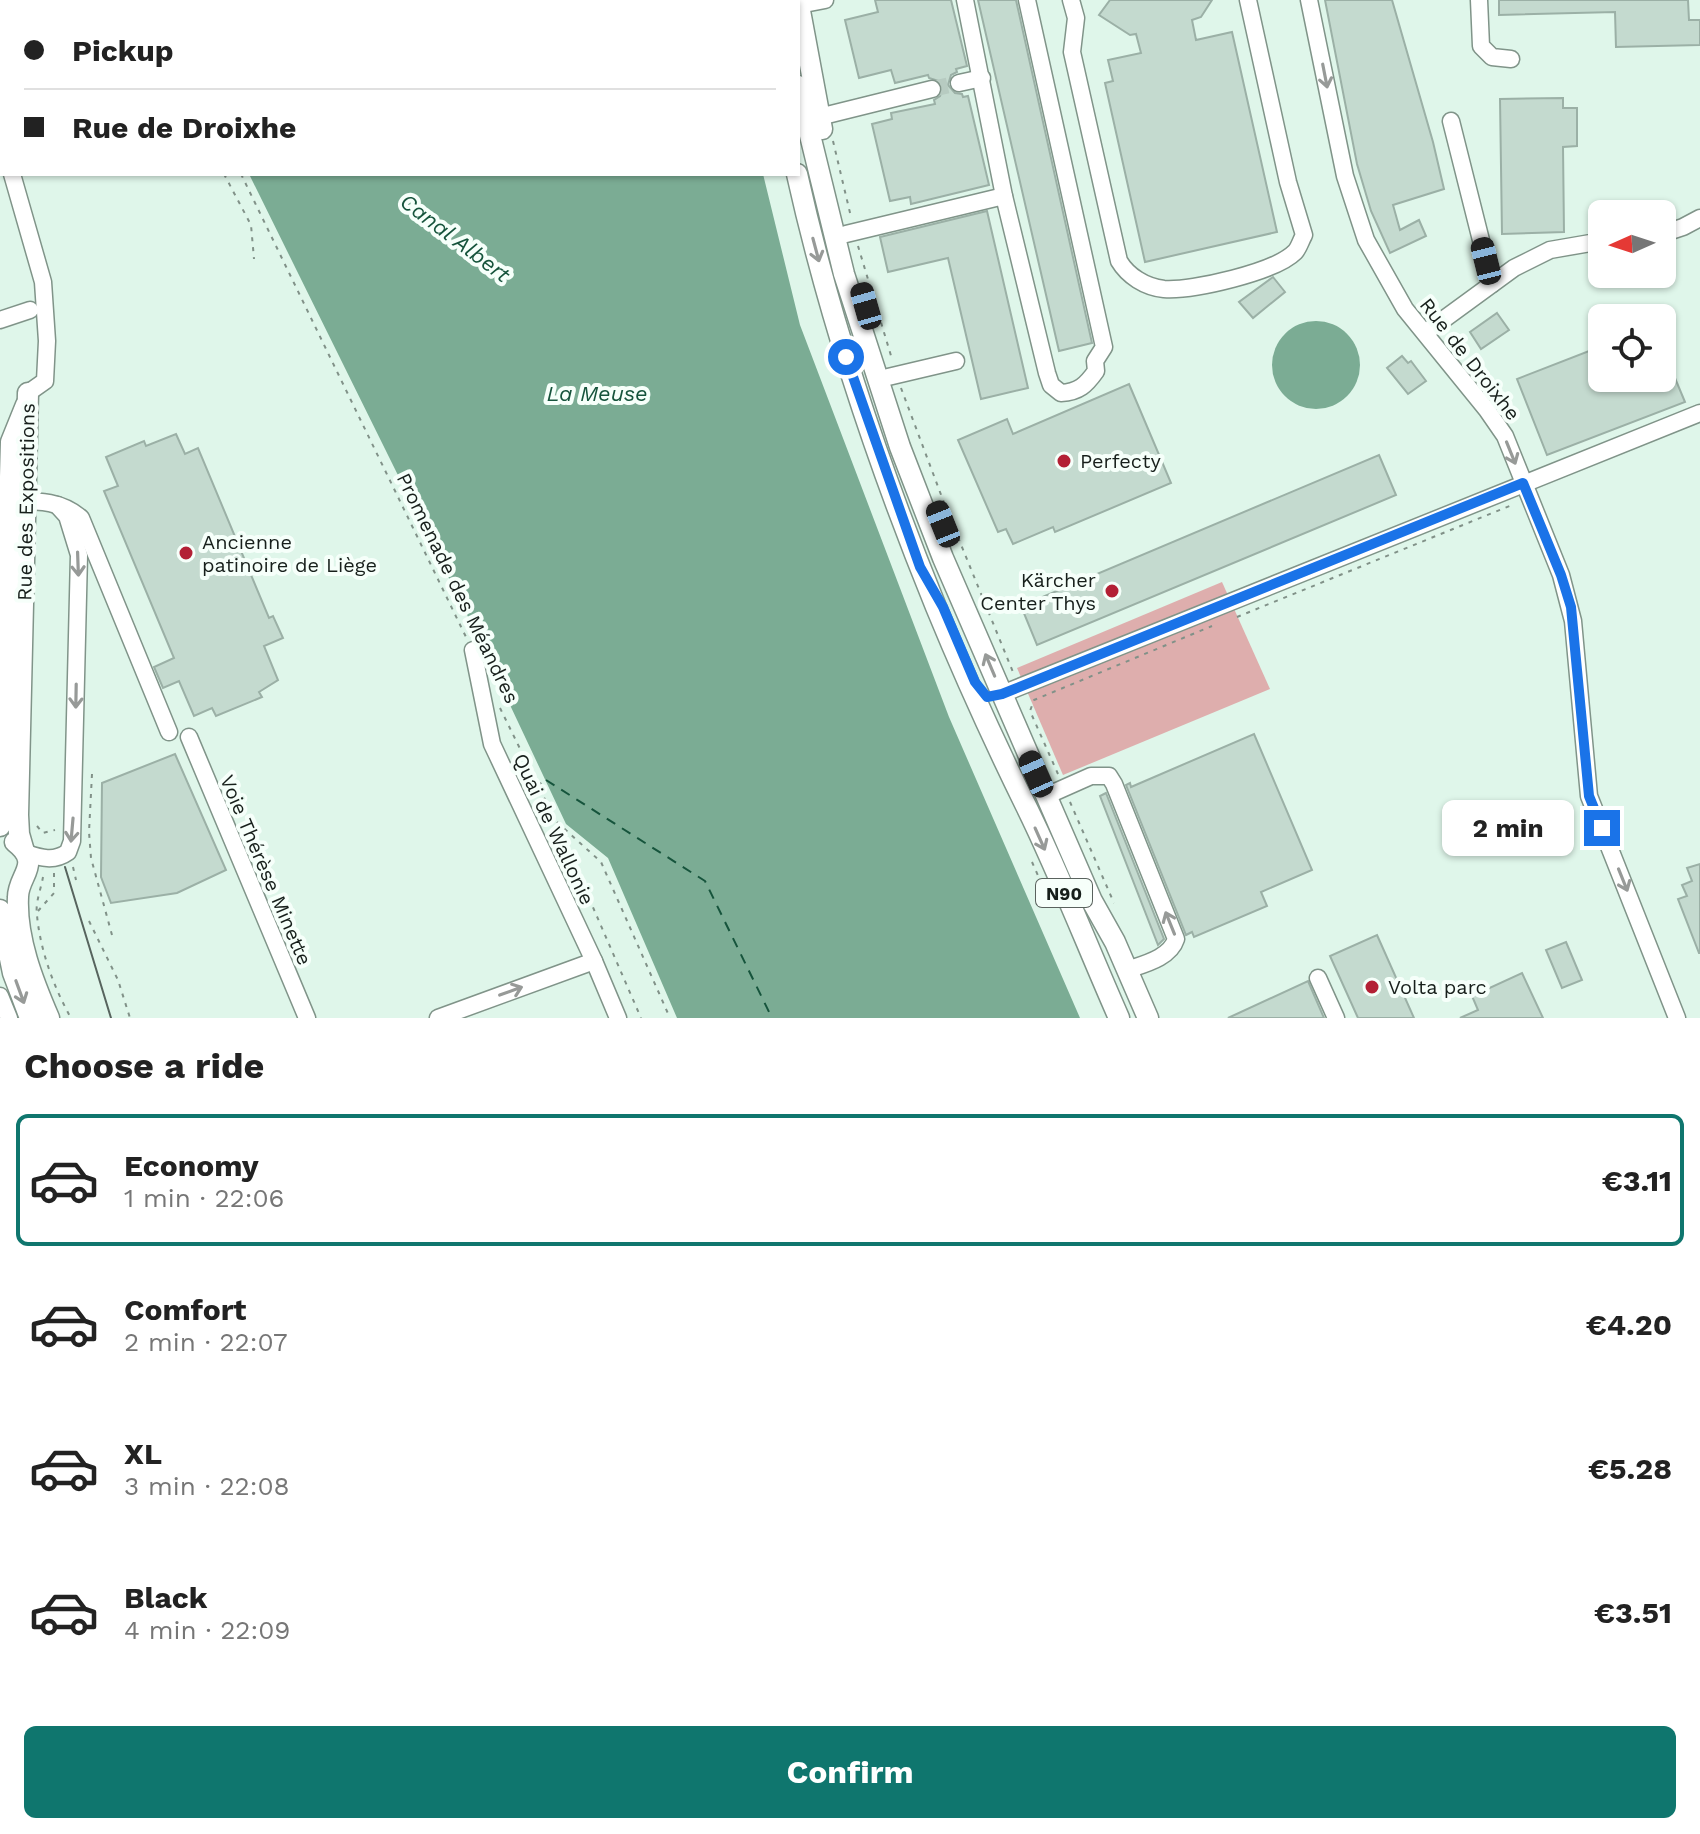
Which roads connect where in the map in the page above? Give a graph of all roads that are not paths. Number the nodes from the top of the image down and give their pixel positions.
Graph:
1 (825, 0) edge
2 (965, 0) edge
3 (1027, 0) edge
4 (1071, 0) edge
5 (1248, 0) edge
6 (1309, 0) edge
7 (1479, 0) edge
8 (800, 2) edge
9 (800, 13) edge
10 (1511, 59) dead end
11 (982, 78) junction
12 (959, 83) tunnel mouth
13 (932, 89) tunnel mouth
14 (800, 95) edge
15 (819, 117) junction
16 (1451, 121) dead end
17 (13, 176) edge
18 (798, 176) edge
19 (1004, 196) junction
20 (1700, 218) edge
21 (1676, 229) edge
22 (846, 234) junction
23 (1588, 243) edge
24 (1492, 284) junction
25 (30, 310) dead end
26 (0, 320) edge
27 (1425, 333) junction
28 (956, 361) dead end
29 (892, 376) junction
30 (28, 393) joint
31 (1700, 413) edge
32 (1523, 483) junction
33 (18, 501) junction
34 (57, 505) junction
35 (920, 567) junction
36 (4, 578) edge
37 (977, 636) junction
38 (473, 650) road end
39 (1002, 694) junction
40 (169, 732) dead end
41 (189, 737) dead end
42 (1055, 792) junction
43 (0, 826) edge
44 (0, 838) edge
45 (24, 850) junction
46 (22, 884) junction
47 (0, 892) edge
48 (1092, 901) junction
49 (0, 910) edge
50 (594, 961) junction
51 (1127, 970) junction
52 (1318, 978) dead end
53 (0, 996) edge
54 (9, 1018) edge
55 (30, 1018) edge
56 (49, 1018) edge
57 (307, 1018) edge
58 (438, 1018) edge
59 (618, 1018) edge
60 (1119, 1018) edge
61 (1138, 1018) edge
62 (1148, 1018) edge
63 (1336, 1018) edge
64 (1677, 1018) edge

1 - 8 street
2 - 11 street
3 - 19 street
4 - 5 street
6 -> 27 street, Rue de Droixhe
7 - 10 street
9 - 15 main road
11 - 12 street
11 - 19 street
13 - 15 street
14 - 37 main road, N90
15 - 22 main road
16 - 24 street
17 - 30 street
18 -> 35 main road, N90
19 - 22 street
20 - 21 street
22 - 29 main road
23 - 24 street
24 - 27 street
25 - 26 street
27 -> 32 street, Rue de Droixhe
28 - 29 street
29 - 37 main road
30 - 33 main road, Rue des Expositions
31 - 32 street
32 - 39 street
32 -> 64 street, Rue de Droixhe
33 - 34 street
33 - 36 main road, Rue des Expositions
33 - 45 main road, Rue des Expositions
34 - 40 street
34 -> 45 street
35 - 39 main road
35 -> 60 main road, N90
36 - 43 main road, Rue des Expositions
39 -> 37 main road, N90
38 - 50 street, Quai de Wallonie
39 - 42 main road, N90
41 - 57 street, Voie Thérèse Minette
42 - 48 main road, N90
51 -> 42 street
44 - 45 main road
45 - 46 main road, Rue des Expositions
46 - 47 main road
46 - 56 main road, Rue des Expositions
48 - 51 main road
48 - 61 main road, N90
49 -> 55 main road
58 -> 50 street
50 - 59 street, Quai de Wallonie
51 - 62 main road
52 - 63 street
53 - 54 street

